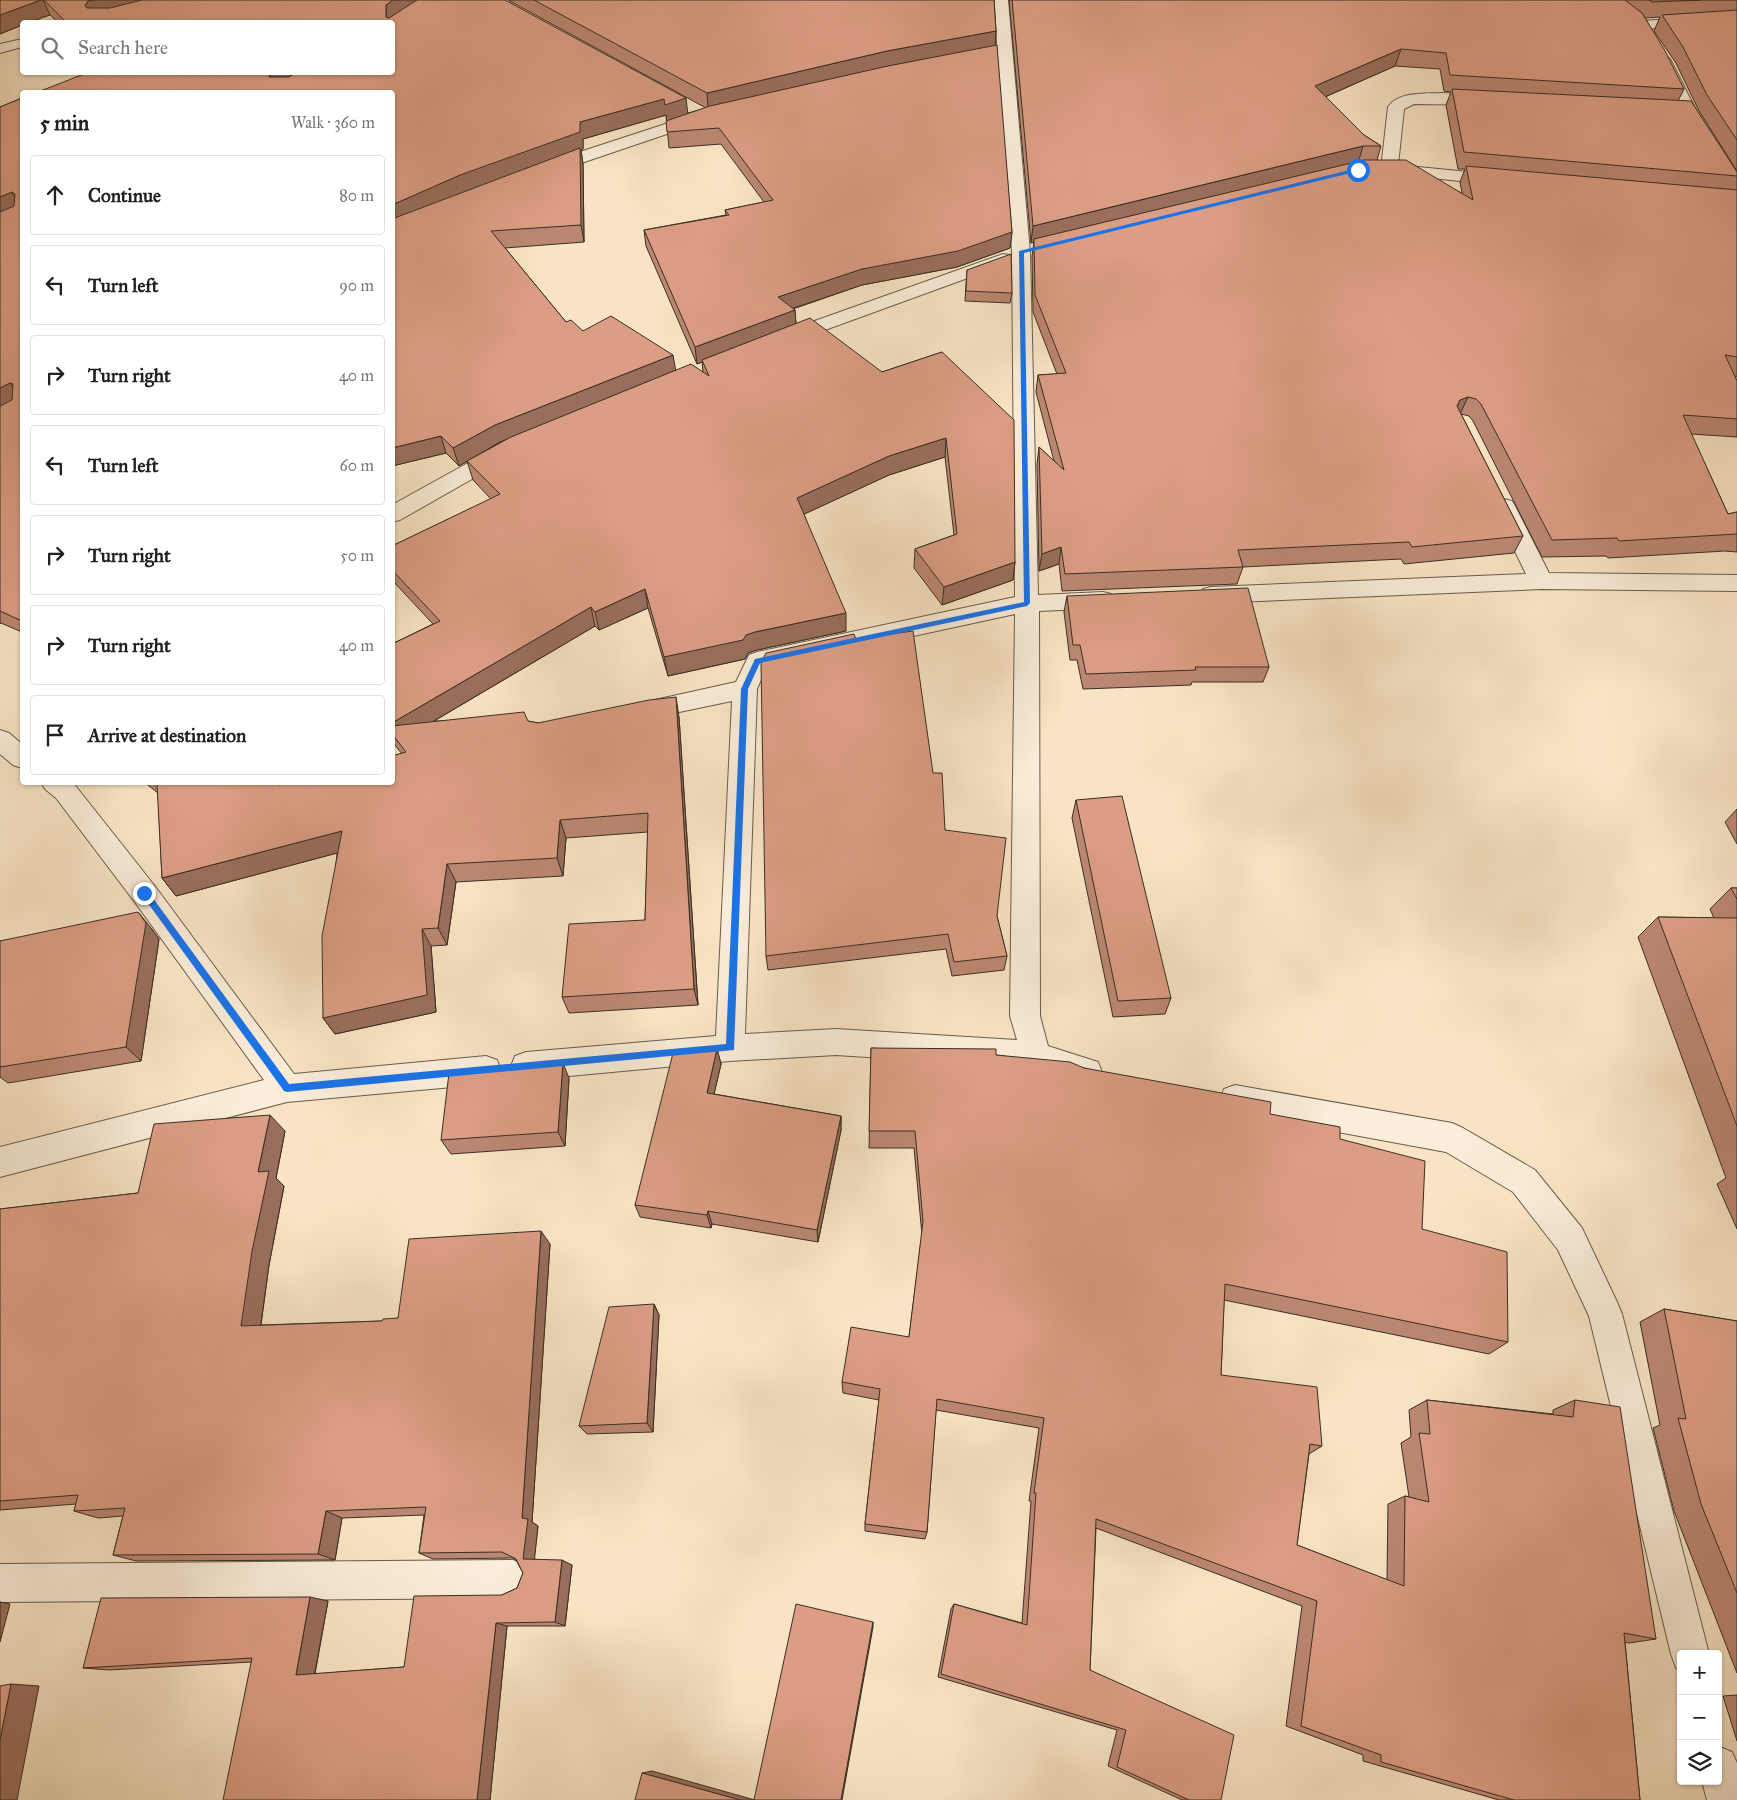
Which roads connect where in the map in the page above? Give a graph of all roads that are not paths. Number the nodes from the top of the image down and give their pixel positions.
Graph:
1 (1001, 0) edge
2 (1628, 15) edge
3 (1737, 19) edge
4 (1641, 25) junction
5 (20, 44) edge
6 (0, 49) edge
7 (1502, 101) edge
8 (689, 107) edge
9 (1670, 111) edge
10 (1689, 112) junction
11 (528, 176) edge
12 (1518, 182) edge
13 (1734, 196) edge
14 (1030, 250) junction
15 (765, 346) edge
16 (517, 446) edge
17 (1492, 484) edge
18 (395, 513) edge
19 (1541, 581) junction
20 (1737, 583) edge
21 (1185, 596) edge
22 (1126, 599) edge
23 (1027, 603) junction
24 (744, 689) junction
25 (621, 715) edge
26 (0, 740) edge
27 (20, 756) edge
28 (65, 785) edge
29 (730, 1048) junction
30 (1036, 1054) junction
31 (1109, 1076) edge
32 (287, 1088) junction
33 (1207, 1094) edge
34 (0, 1162) edge
35 (513, 1579) edge
36 (0, 1583) edge
37 (1689, 1650) edge
38 (1722, 1781) edge
39 (1727, 1800) edge

1 - 14 street
2 - 4 street
3 - 4 street
4 - 10 street
5 - 6 street
7 - 12 street
8 - 11 street
9 - 10 street
10 - 13 street
14 - 15 street
14 - 23 street
16 - 18 street
17 - 19 street
19 - 20 street
19 - 21 street
22 - 23 street
23 - 24 street
23 - 30 street
24 - 25 street
24 - 29 street
26 - 27 street
28 - 32 street
29 - 30 street
29 - 32 street
30 - 31 street
32 - 34 street
33 - 37 street
35 - 36 street
38 - 39 street

